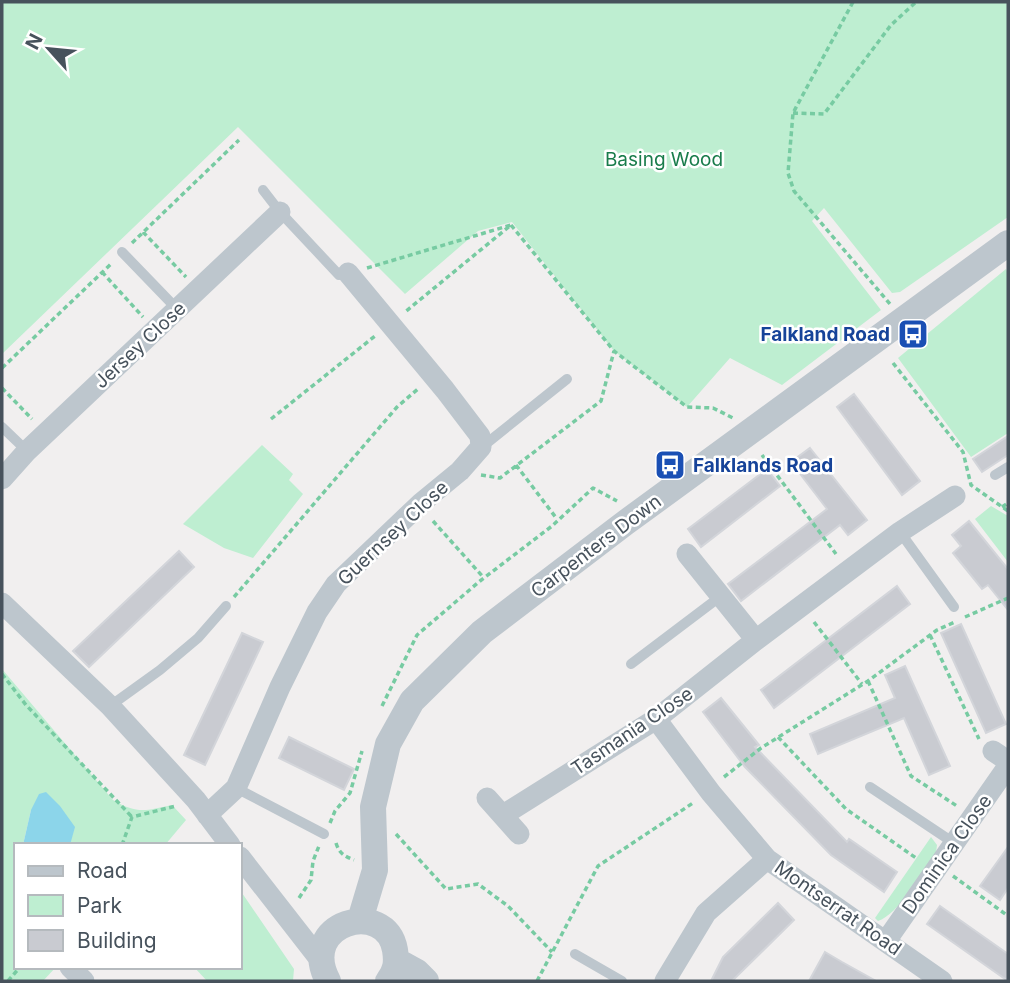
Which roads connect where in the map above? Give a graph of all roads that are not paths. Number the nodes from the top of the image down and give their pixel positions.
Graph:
1 (263, 190) dead end
2 (280, 212) junction
3 (1008, 243) edge
4 (122, 252) dead end
5 (344, 274) joint
6 (177, 309) junction
7 (567, 379) dead end
8 (2, 427) edge
9 (481, 447) junction
10 (27, 452) junction
11 (1008, 467) edge
12 (995, 475) road end
13 (2, 479) edge
14 (963, 490) road end
15 (900, 532) junction
16 (687, 554) dead end
17 (721, 596) junction
18 (2, 603) edge
19 (226, 606) road end
20 (954, 607) dead end
21 (755, 640) junction
22 (631, 664) dead end
23 (110, 706) junction
24 (656, 719) junction
25 (1003, 760) edge
26 (870, 786) dead end
27 (236, 788) junction
28 (487, 798) dead end
29 (201, 807) junction
30 (503, 816) junction
31 (324, 834) dead end
32 (519, 834) dead end
33 (228, 843) edge
34 (954, 843) junction
35 (242, 859) edge
36 (767, 859) junction
37 (374, 874) junction
38 (291, 920) junction
39 (360, 920) junction
40 (335, 929) junction
41 (386, 932) junction
42 (886, 941) junction
43 (575, 954) dead end
44 (324, 971) edge
45 (393, 971) edge
46 (426, 981) edge
47 (622, 981) edge
48 (664, 981) edge
49 (942, 981) edge

1 - 2 lane
2 - 5 lane
2 - 6 street, Jersey Close
3 - 37 street, Carpenters Down
4 - 6 lane
5 - 9 street
6 - 10 street, Jersey Close
7 - 9 lane
8 - 10 lane
9 - 27 street, Guernsey Close
10 - 13 street, Jersey Close
11 - 12 lane
14 - 15 street, Tasmania Close
15 - 20 lane
15 - 21 street, Tasmania Close
16 - 17 street
17 - 21 street
17 - 22 lane
18 - 23 street
19 - 23 lane
21 - 24 street, Tasmania Close
23 - 29 street
24 - 30 street, Tasmania Close
24 - 36 street, Montserrat Road
25 - 34 street, Dominica Close
26 - 34 lane
27 - 29 street, Guernsey Close
27 - 31 lane
28 - 30 street
29 - 33 street
30 - 32 street
34 - 42 street, Dominica Close
35 - 38 street
36 - 42 street, Montserrat Road
36 - 48 street, Montserrat Road
37 - 39 street
37 - 41 street
38 - 40 street
38 - 44 street
39 - 40 street
39 - 41 street
40 - 44 street
41 - 45 street
42 - 49 street, Montserrat Road
43 - 47 lane
45 - 46 street

